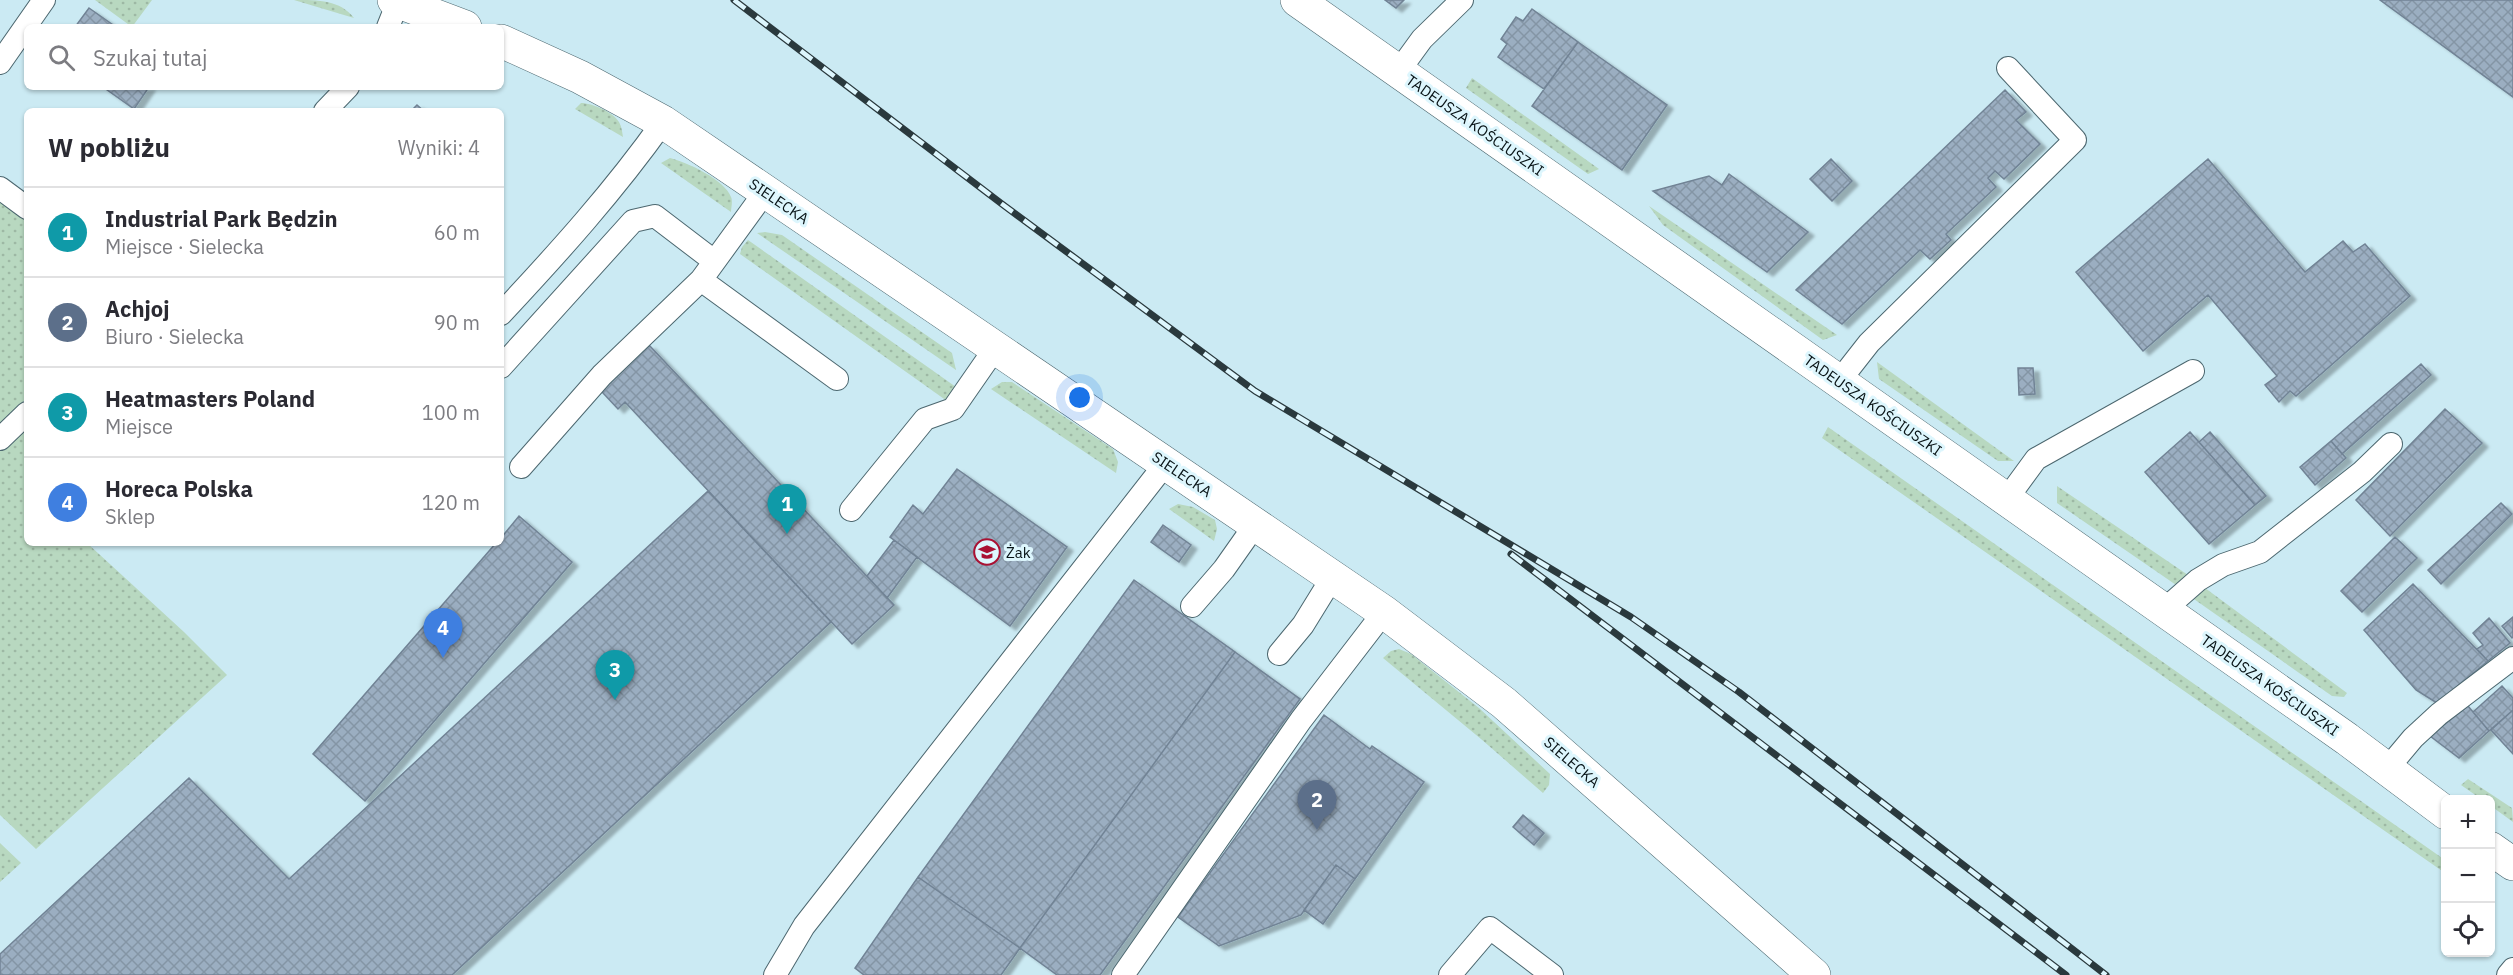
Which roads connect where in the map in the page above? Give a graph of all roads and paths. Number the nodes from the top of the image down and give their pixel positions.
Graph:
1 (44, 0) edge
2 (1297, 0) edge
3 (1462, 0) edge
4 (393, 10) edge
5 (27, 24) edge
6 (452, 24) edge
7 (24, 29) edge
8 (504, 42) edge
9 (0, 63) edge
10 (2008, 68) dead end
11 (1398, 72) junction
12 (345, 90) edge
13 (328, 108) edge
14 (663, 122) junction
15 (0, 188) edge
16 (765, 192) junction
17 (24, 206) edge
18 (714, 261) junction
19 (701, 280) junction
20 (504, 311) edge
21 (996, 347) junction
22 (504, 364) edge
23 (2193, 371) dead end
24 (837, 379) dead end
25 (1840, 380) junction
26 (24, 416) edge
27 (0, 439) edge
28 (2391, 444) dead end
29 (1166, 463) junction
30 (520, 467) dead end
31 (2006, 500) junction
32 (851, 510) dead end
33 (1256, 525) junction
34 (1332, 578) junction
35 (1192, 606) dead end
36 (2164, 610) junction
37 (1384, 612) junction
38 (1279, 654) dead end
39 (2513, 657) edge
40 (2387, 769) junction
41 (2441, 810) edge
42 (2491, 849) edge
43 (2513, 864) edge
44 (2513, 969) edge
45 (775, 975) edge
46 (1123, 975) edge
47 (1450, 975) edge
48 (1552, 975) edge
49 (1814, 975) edge
50 (2508, 975) edge

1 - 5 lane
2 - 11 street, TADEUSZA KOŚCIUSZKI
3 - 11 lane
4 - 6 street
7 - 9 lane
8 - 14 street, SIELECKA
10 - 25 lane
11 - 25 street, TADEUSZA KOŚCIUSZKI
12 - 13 lane
14 - 16 street, SIELECKA
14 - 20 lane
15 - 17 lane
16 - 18 lane
16 - 21 street, SIELECKA
18 - 19 lane
18 - 22 lane
19 - 24 lane
19 - 30 lane
21 - 29 street, SIELECKA
21 - 32 lane
23 - 31 lane
25 - 31 street, TADEUSZA KOŚCIUSZKI
26 - 27 lane
28 - 36 lane
29 - 33 street, SIELECKA
29 - 45 lane
31 - 36 street, TADEUSZA KOŚCIUSZKI
33 - 34 street, SIELECKA
33 - 35 lane
34 - 37 street, SIELECKA
34 - 38 lane
36 - 40 street, TADEUSZA KOŚCIUSZKI
37 - 46 lane
37 - 49 street, SIELECKA
39 - 40 lane
40 - 41 street, TADEUSZA KOŚCIUSZKI
42 - 43 street
44 - 50 lane
47 - 48 lane

